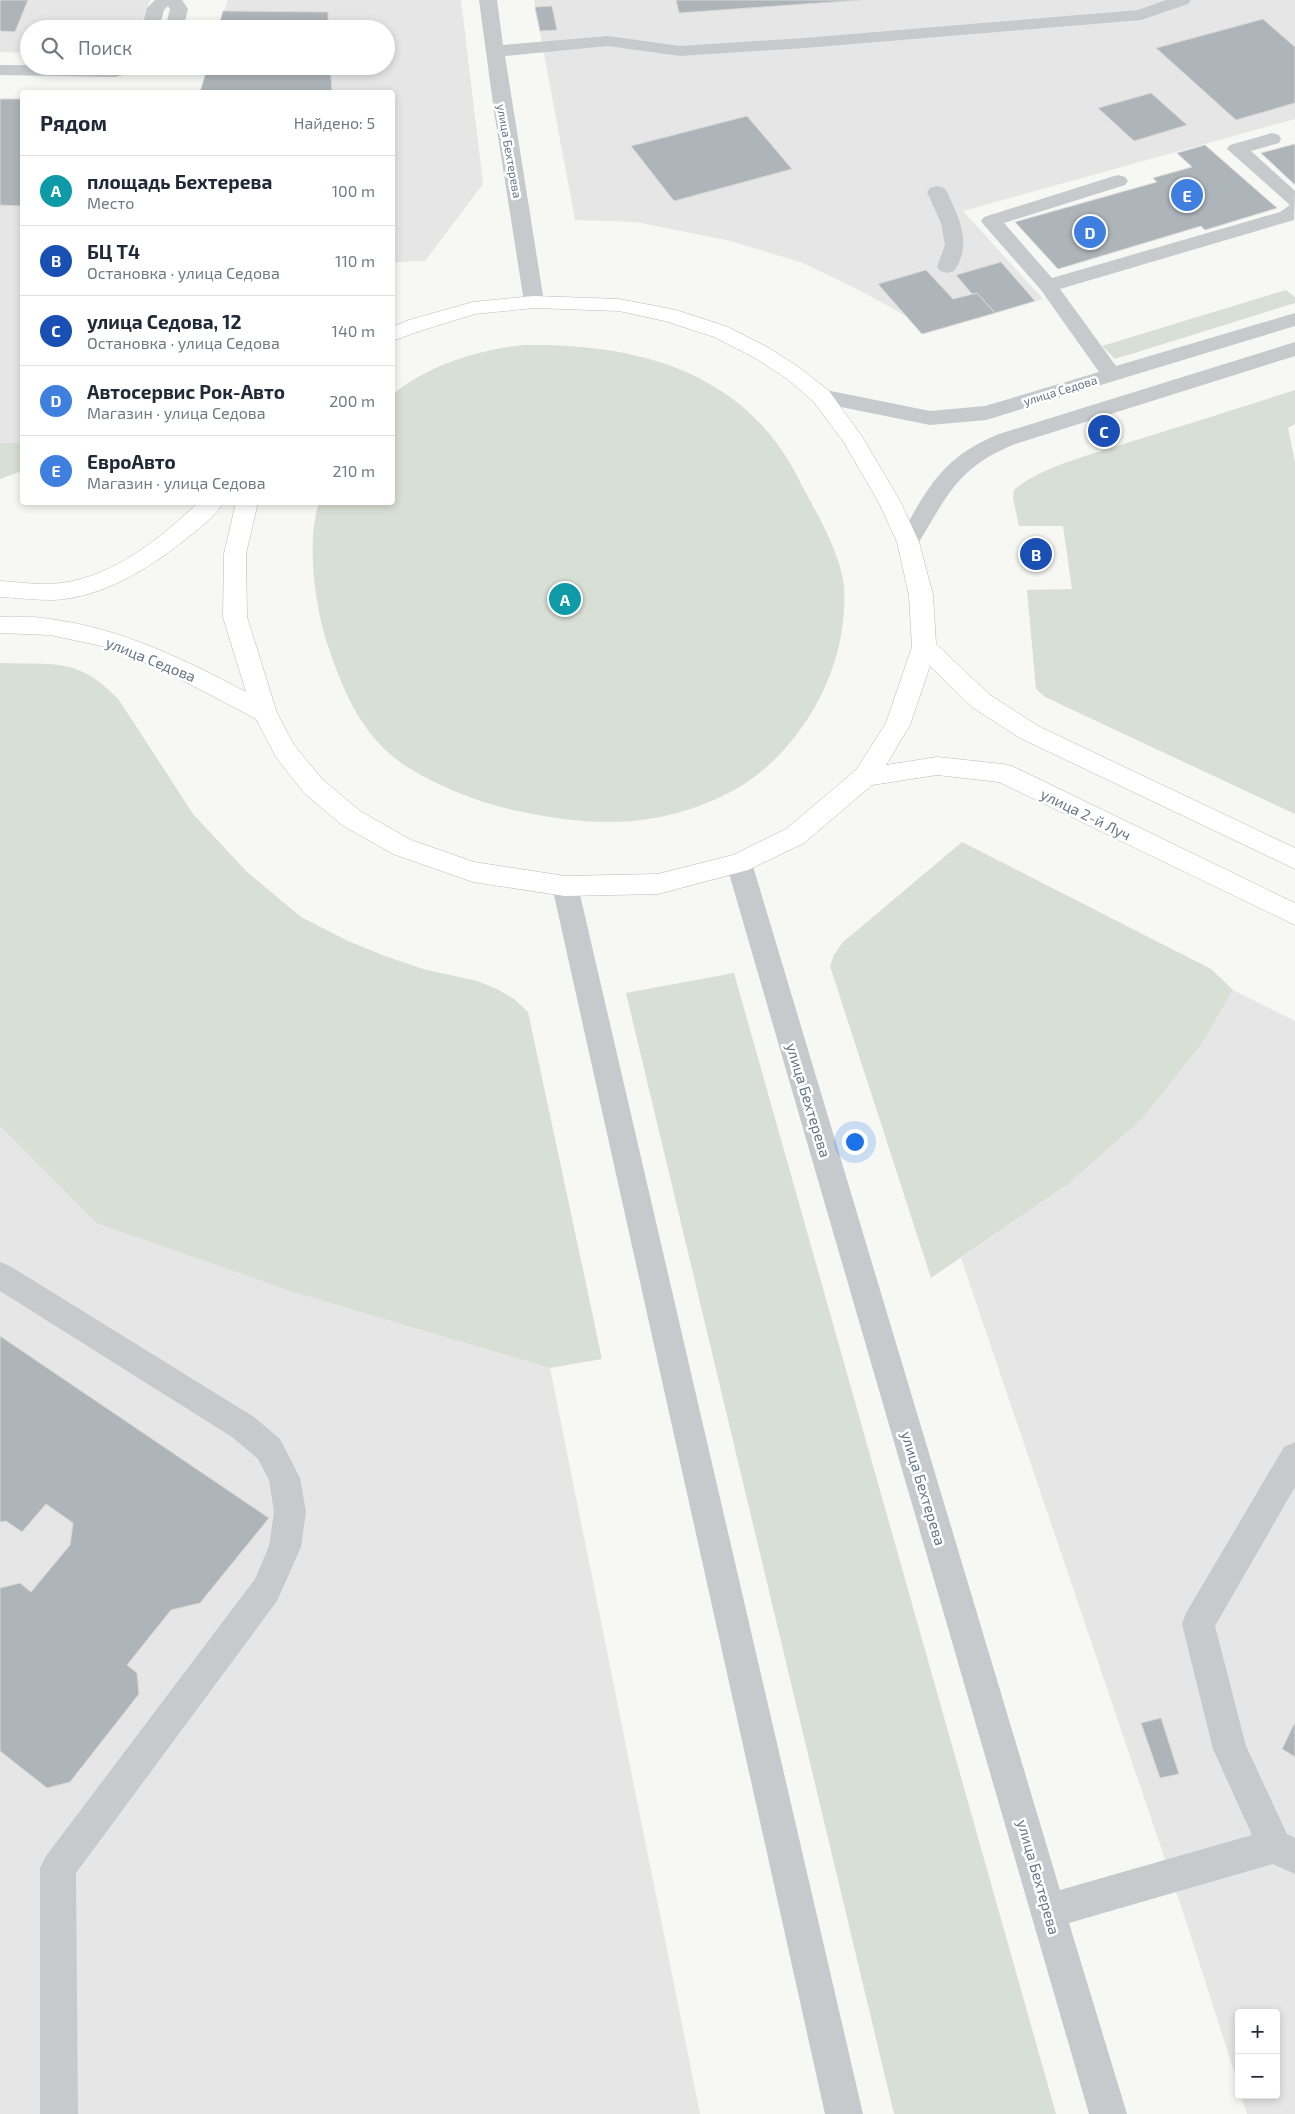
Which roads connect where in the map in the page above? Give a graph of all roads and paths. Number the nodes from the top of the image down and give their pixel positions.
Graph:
1 (165, 0) edge
2 (173, 0) edge
3 (488, 0) edge
4 (1182, 0) edge
5 (153, 20) edge
6 (176, 20) edge
7 (495, 51) junction
8 (0, 70) edge
9 (20, 70) edge
10 (1272, 139) dead end
11 (1118, 182) dead end
12 (937, 192) dead end
13 (1295, 201) edge
14 (1295, 210) edge
15 (947, 267) dead end
16 (1048, 286) junction
17 (534, 302) junction
18 (1295, 319) edge
19 (395, 334) edge
20 (1295, 349) edge
21 (1111, 374) junction
22 (821, 396) junction
23 (210, 505) edge
24 (246, 505) edge
25 (908, 542) junction
26 (0, 590) edge
27 (0, 625) edge
28 (924, 647) junction
29 (265, 713) junction
30 (865, 777) junction
31 (1295, 859) edge
32 (740, 863) junction
33 (565, 886) junction
34 (1295, 915) edge
35 (0, 1275) edge
36 (1295, 1457) edge
37 (1285, 1852) edge
38 (1049, 1911) junction
39 (59, 2114) edge
40 (844, 2114) edge
41 (1108, 2114) edge

1 - 5 street
2 - 6 street
3 - 7 street, улица Бехтерева
4 - 7 street
7 - 17 street, улица Бехтерева
8 - 9 street
10 - 13 street
11 - 16 street
12 - 15 street
14 - 16 street
16 - 21 street
17 - 19 main road
17 - 22 main road
18 - 21 street, улица Седова
20 - 25 street
21 - 22 street, улица Седова
22 - 25 main road
23 - 26 main road
24 - 29 main road
25 - 28 main road
27 - 29 main road, улица Седова
28 - 30 main road
28 - 31 main road
29 - 33 main road
30 - 32 main road
30 - 34 main road, улица 2-й Луч
32 - 33 main road
32 - 38 street, улица Бехтерева
33 - 40 street
35 - 39 street
36 - 37 street
37 - 38 street
38 - 41 street, улица Бехтерева

